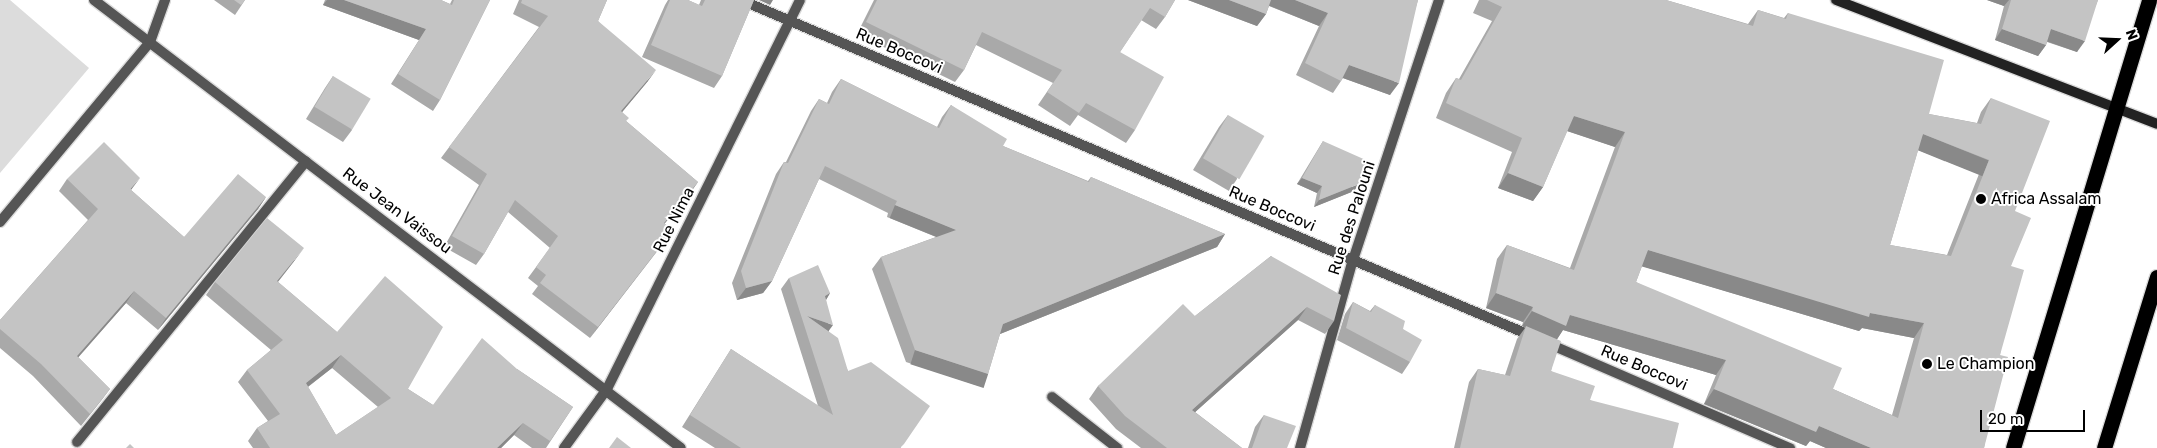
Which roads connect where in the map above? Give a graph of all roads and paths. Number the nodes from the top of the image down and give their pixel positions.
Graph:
1 (94, 0) edge
2 (165, 0) edge
3 (741, 0) edge
4 (800, 0) edge
5 (1439, 0) edge
6 (1836, 0) edge
7 (2149, 0) edge
8 (790, 21) junction
9 (150, 42) junction
10 (2114, 110) junction
11 (2157, 124) edge
12 (306, 161) junction
13 (0, 222) edge
14 (1353, 260) junction
15 (2157, 277) edge
16 (607, 389) junction
17 (1052, 397) dead end
18 (77, 442) dead end
19 (564, 448) edge
20 (681, 448) edge
21 (1117, 448) edge
22 (1300, 448) edge
23 (1790, 448) edge
24 (2013, 448) edge
25 (2104, 448) edge

1 - 9 street, Rue Jean Vaissou
2 - 9 street
3 - 8 street, Rue Boccovi
4 - 8 street, Rue Nima
5 - 14 street, Rue des Palouni
6 - 10 street
7 - 10 highway
8 - 14 street, Rue Boccovi
8 - 16 street, Rue Nima
9 - 12 street, Rue Jean Vaissou
9 - 13 street
10 - 11 street
10 - 24 highway
12 - 16 street, Rue Jean Vaissou
12 - 18 street
14 - 22 street, Rue des Palouni
14 - 23 street, Rue Boccovi
15 - 25 highway
16 - 19 street, Rue Nima
16 - 20 street, Rue Jean Vaissou
17 - 21 street

